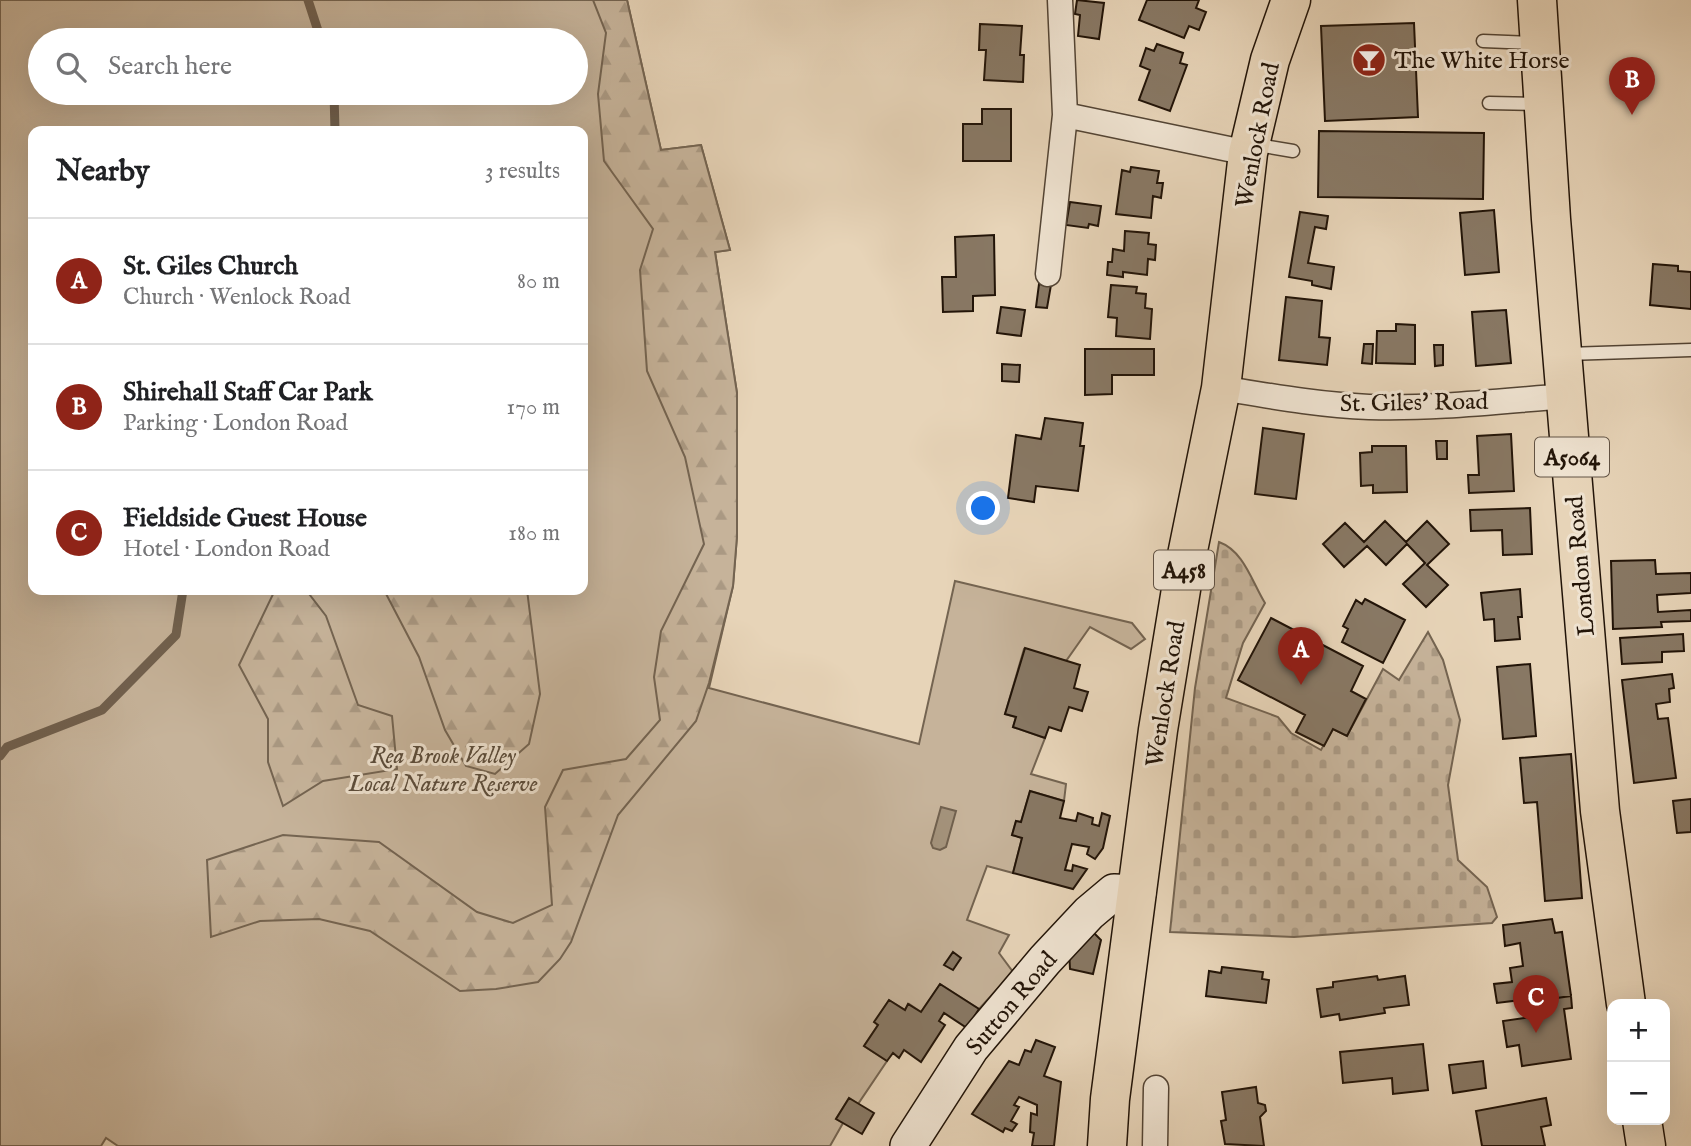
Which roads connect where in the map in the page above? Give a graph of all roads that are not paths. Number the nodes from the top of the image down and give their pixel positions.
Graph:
1 (1060, 0) edge
2 (1291, 0) edge
3 (1537, 0) edge
4 (1483, 41) dead end
5 (1541, 44) junction
6 (1489, 103) dead end
7 (1544, 104) junction
8 (1065, 115) junction
9 (1249, 149) junction
10 (1293, 151) dead end
11 (1048, 274) dead end
12 (1691, 350) edge
13 (1563, 354) junction
14 (1221, 388) junction
15 (1567, 396) junction
16 (1138, 893) junction
17 (1625, 999) edge
18 (1156, 1088) dead end
19 (1643, 1125) edge
20 (908, 1146) edge
21 (1107, 1146) edge
22 (1155, 1146) edge
23 (1646, 1146) edge

1 - 8 street
2 - 9 main road, Wenlock Road / A458
3 - 5 main road, London Road / A5064
4 - 5 lane
5 - 7 main road, London Road / A5064
6 - 7 lane
7 - 13 main road, London Road / A5064
8 - 9 street
8 - 11 street
9 - 10 lane
9 - 14 main road, Wenlock Road / A458
12 - 13 lane
13 - 15 main road, London Road / A5064
14 - 15 street, St. Giles' Road
14 - 16 main road, Wenlock Road / A458
15 - 17 main road, London Road / A5064
16 - 20 street, Sutton Road
16 - 21 main road, Wenlock Road / A458
18 - 22 street
19 - 23 main road

